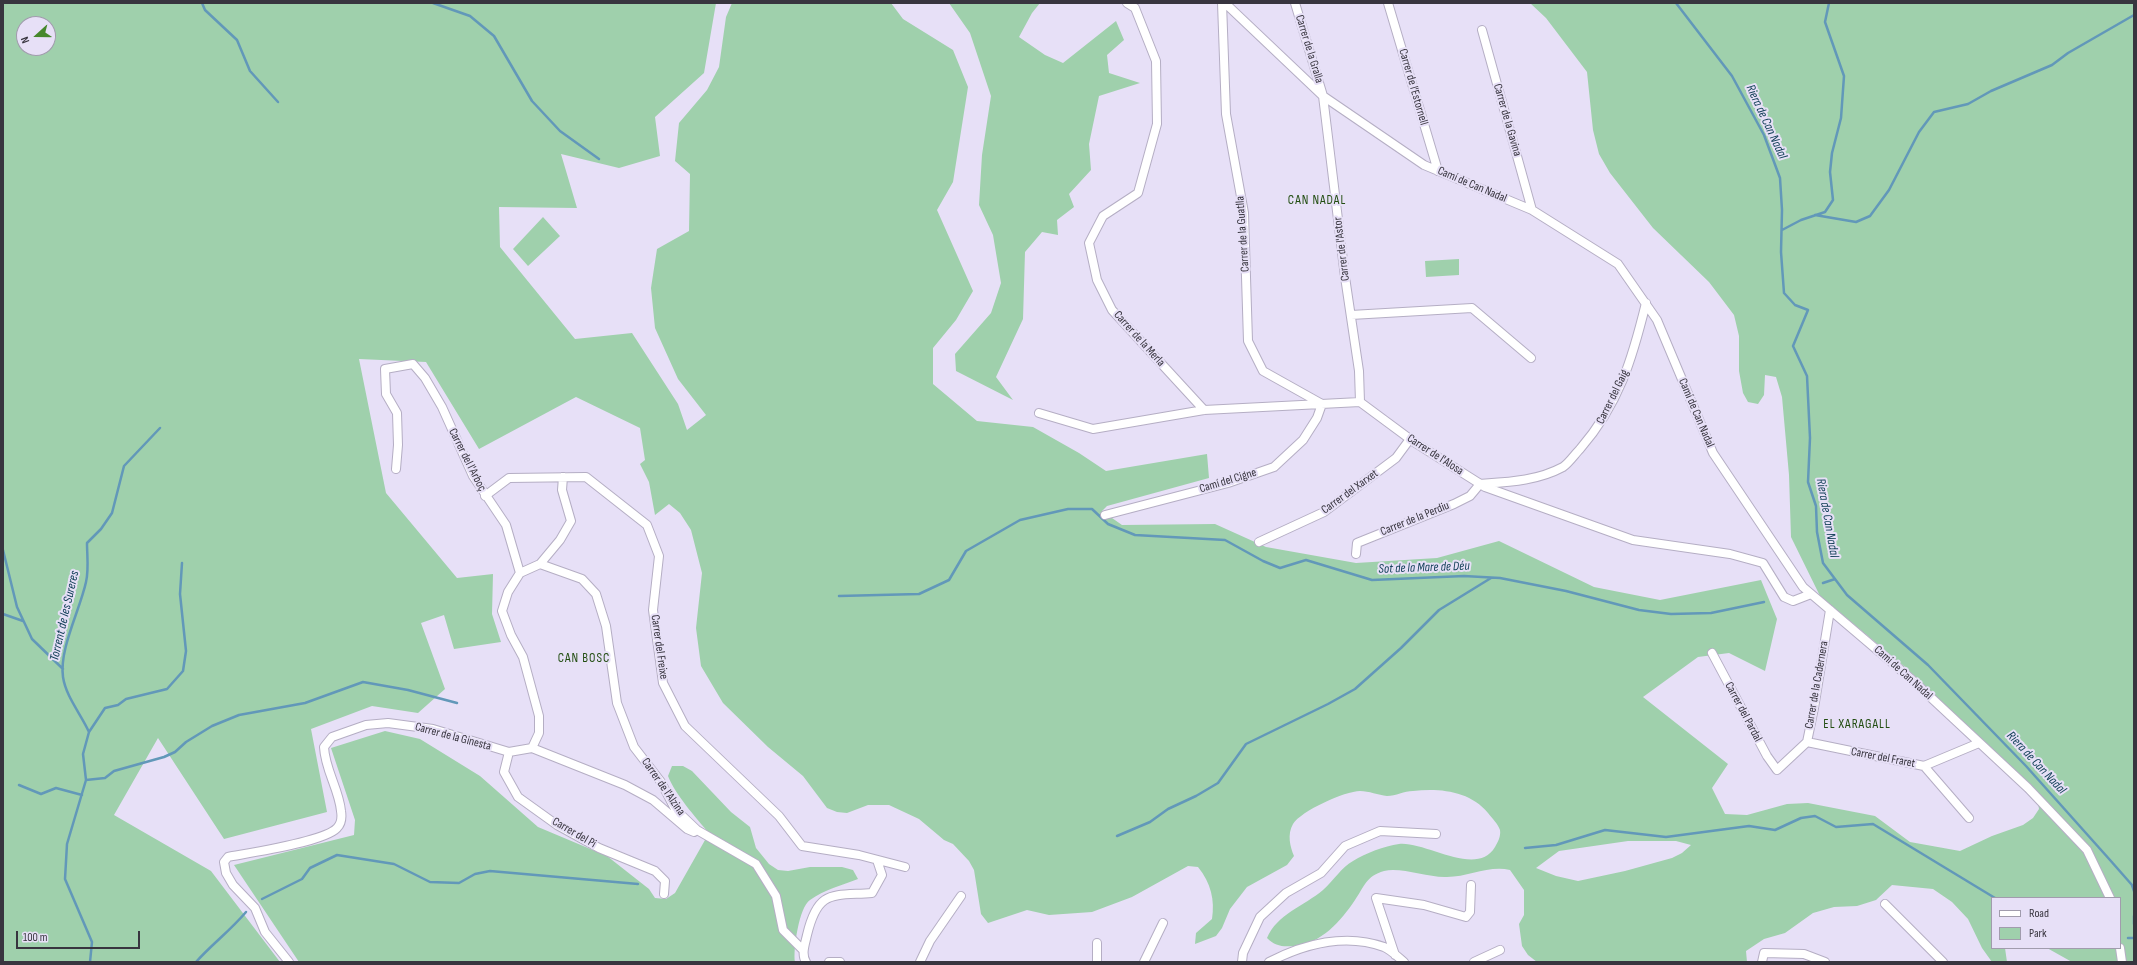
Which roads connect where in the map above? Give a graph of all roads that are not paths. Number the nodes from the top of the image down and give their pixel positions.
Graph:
1 (1127, 3) edge
2 (1222, 3) edge
3 (1225, 3) edge
4 (1295, 3) edge
5 (1388, 3) edge
6 (1482, 30) dead end
7 (1323, 96) junction
8 (1438, 171) junction
9 (1532, 210) junction
10 (1646, 303) junction
11 (1351, 315) junction
12 (1530, 358) dead end
13 (1360, 402) junction
14 (1322, 404) junction
15 (1204, 410) junction
16 (1038, 413) dead end
17 (1410, 439) junction
18 (396, 469) dead end
19 (563, 478) junction
20 (1480, 484) junction
21 (485, 496) junction
22 (1105, 515) dead end
23 (1259, 542) dead end
24 (1356, 554) dead end
25 (540, 564) junction
26 (520, 573) junction
27 (1811, 594) junction
28 (1830, 610) junction
29 (1712, 653) dead end
30 (1807, 742) junction
31 (1979, 743) junction
32 (532, 748) junction
33 (509, 752) junction
34 (1924, 766) junction
35 (1776, 770) joint
36 (1969, 818) dead end
37 (697, 830) junction
38 (1436, 834) dead end
39 (876, 860) junction
40 (904, 867) dead end
41 (1471, 885) dead end
42 (664, 894) dead end
43 (961, 896) dead end
44 (2110, 897) edge
45 (1885, 904) dead end
46 (1163, 922) dead end
47 (1097, 943) dead end
48 (2120, 949) edge
49 (803, 950) junction
50 (1500, 950) dead end
51 (1395, 955) junction
52 (289, 962) edge
53 (806, 962) edge
54 (829, 962) edge
55 (840, 962) edge
56 (920, 962) edge
57 (1097, 962) edge
58 (1144, 962) edge
59 (1242, 962) edge
60 (1249, 962) edge
61 (1269, 962) edge
62 (1404, 962) edge
63 (1474, 962) edge
64 (1762, 962) edge
65 (1825, 962) edge
66 (1943, 962) edge
67 (2122, 962) edge

1 - 15 street, Carrer de la Merla
2 - 14 street, Carrer de la Guatlla
3 - 7 street, Camí de Can Nadal
4 - 7 street, Carrer de la Gralla
5 - 8 street, Carrer de l'Estornell
6 - 9 street, Carrer de la Gavina
7 - 8 street, Camí de Can Nadal
7 - 11 street, Carrer de l'Astor
8 - 9 street, Camí de Can Nadal
9 - 10 street, Camí de Can Nadal
10 - 20 street, Carrer del Gaig
10 - 27 street, Camí de Can Nadal
11 - 12 street
11 - 13 street, Carrer de l'Astor
13 - 14 street
13 - 17 street, Carrer de l'Alosa
14 - 15 street
14 - 22 street, Camí del Cigne
15 - 16 street
17 - 20 street, Carrer de l'Alosa
17 - 23 street, Carrer del Xarxet
18 - 21 street, Carrer del l'Arboç
19 - 21 street, Carrer del Freixe
19 - 25 street
19 - 39 street, Carrer del Freixe
20 - 24 street, Carrer de la Perdiu
20 - 27 street, Carrer de l'Alosa
21 - 26 street, Carrer del l'Arboç
25 - 26 street
25 - 37 street, Carrer de l'Alzina
26 - 32 street
27 - 28 street, Camí de Can Nadal
28 - 30 street, Carrer de la Cadernera
28 - 31 street, Camí de Can Nadal
29 - 35 street, Carrer del Pardal
30 - 34 street, Carrer del Fraret
30 - 35 street, Carrer de la Cadernera
31 - 34 street, Carrer del Fraret
31 - 44 street, Camí de Can Nadal
32 - 33 street, Carrer de la Ginesta
32 - 37 street
33 - 42 street, Carrer del Pi
33 - 52 street, Carrer de la Ginesta
34 - 36 street
37 - 49 street, Carrer de l'Alzina
38 - 59 street
39 - 40 street, Carrer del Freixe
39 - 49 street
41 - 51 street
43 - 56 street
45 - 66 street
46 - 58 street
47 - 57 street
48 - 67 street
49 - 53 street
50 - 63 street
51 - 61 street
51 - 62 street
54 - 55 street
59 - 60 street
64 - 65 street

